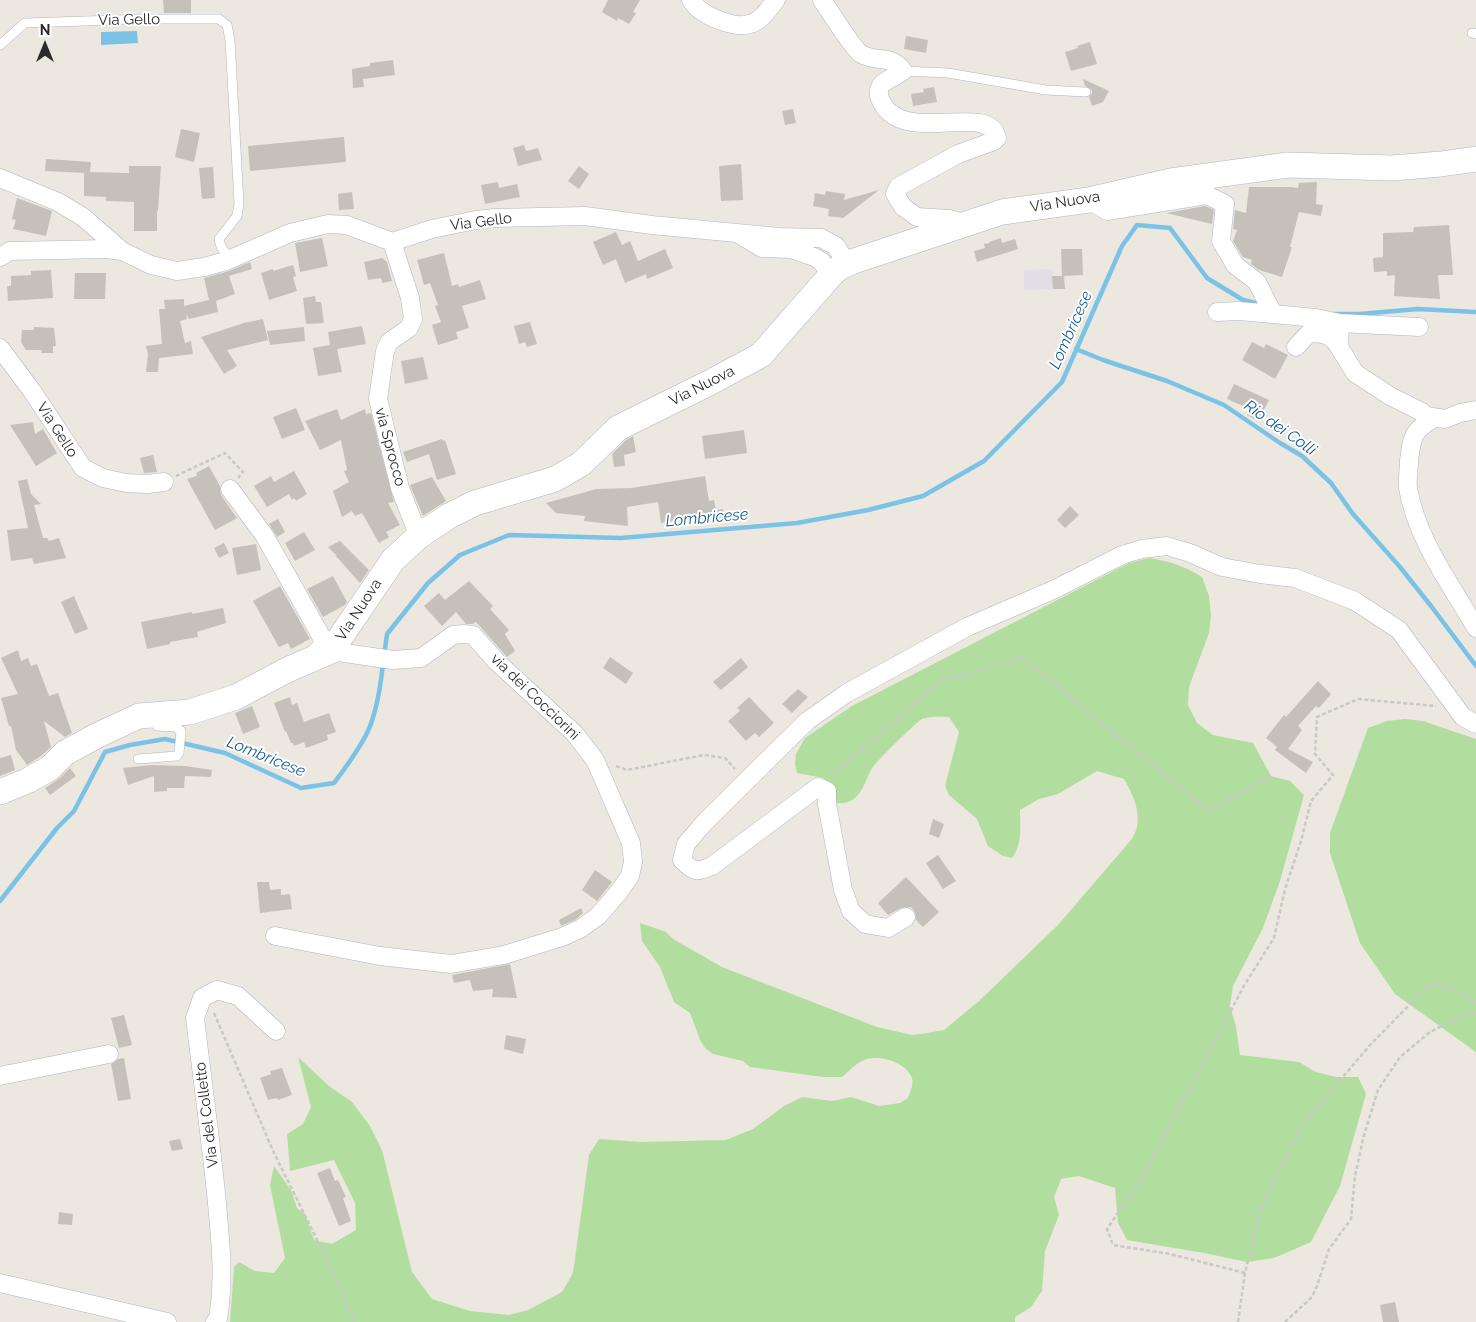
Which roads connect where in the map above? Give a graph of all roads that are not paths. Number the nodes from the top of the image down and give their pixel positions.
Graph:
1 (691, 0) edge
2 (776, 0) edge
3 (822, 0) edge
4 (0, 45) edge
5 (903, 71) junction
6 (1086, 92) dead end
7 (1476, 159) edge
8 (0, 178) edge
9 (1089, 200) junction
10 (964, 223) junction
11 (392, 242) junction
12 (122, 251) junction
13 (0, 257) edge
14 (235, 257) junction
15 (839, 270) junction
16 (1217, 312) dead end
17 (1273, 314) junction
18 (1340, 324) junction
19 (1420, 327) dead end
20 (1296, 347) dead end
21 (1339, 347) junction
22 (0, 348) edge
23 (1476, 410) edge
24 (1434, 418) junction
25 (164, 482) road end
26 (230, 489) road end
27 (433, 526) junction
28 (1476, 628) edge
29 (331, 651) junction
30 (308, 661) junction
31 (131, 719) junction
32 (1476, 724) edge
33 (138, 759) dead end
34 (0, 792) edge
35 (906, 917) dead end
36 (275, 936) dead end
37 (276, 1031) dead end
38 (109, 1054) dead end
39 (0, 1076) edge
40 (0, 1283) edge
41 (167, 1322) edge
42 (216, 1322) edge

1 - 2 street
3 - 5 street
4 - 14 lane, Via Gello
5 - 6 lane
5 - 10 street
7 - 9 street, Via Nuova
8 - 12 street
9 - 10 street, Via Nuova
9 - 17 street
10 - 15 street, Via Nuova
11 - 14 street
11 - 15 street, Via Gello
11 - 27 street, via Sprocco
12 - 13 street
12 - 14 street
15 - 27 street, Via Nuova
16 - 17 street
17 - 18 street
18 - 19 street
18 - 21 street
20 - 21 street
21 - 24 street
22 - 25 street, Via Gello
23 - 24 street
24 - 28 street
26 - 30 street
27 - 29 street, Via Nuova
29 - 30 street, Via Nuova
29 - 36 street, via dei Cocciorini
30 - 31 street, Via Nuova
31 - 33 lane
31 - 34 street, Via Nuova
32 - 35 street
37 - 42 street, Via del Colletto
38 - 39 street
40 - 41 street

